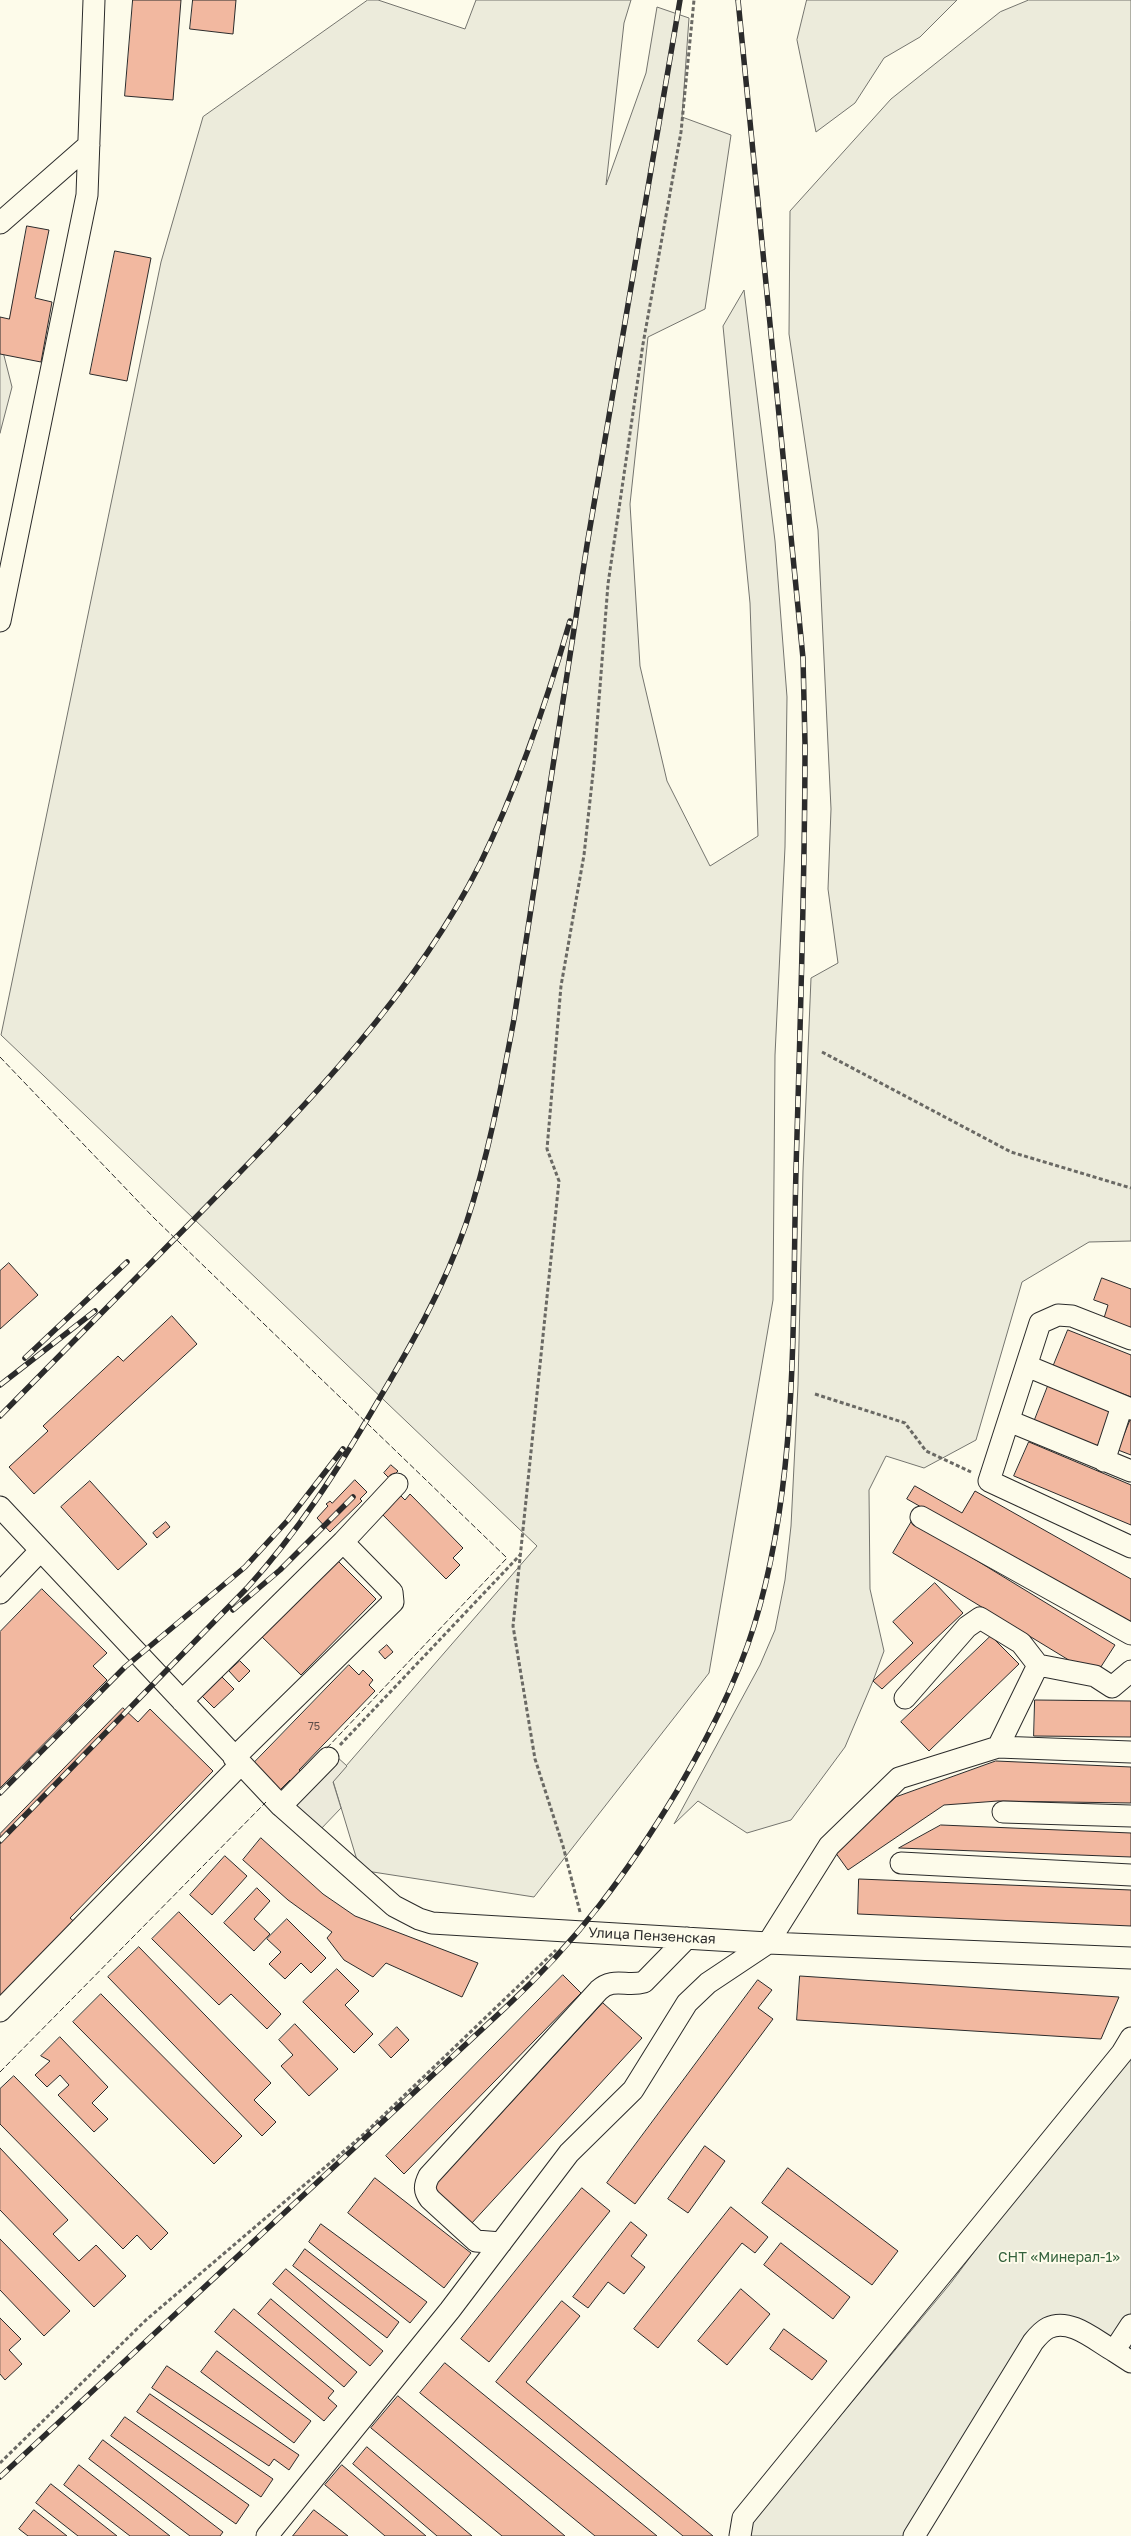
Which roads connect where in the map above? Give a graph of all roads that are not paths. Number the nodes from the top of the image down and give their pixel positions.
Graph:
1 (94, 0) edge
2 (89, 145) junction
3 (0, 223) edge
4 (0, 621) edge
5 (1131, 1339) edge
6 (1027, 1366) junction
7 (1127, 1408) edge
8 (1009, 1421) junction
9 (1104, 1461) junction
10 (1131, 1471) edge
11 (397, 1484) dead end
12 (0, 1507) edge
13 (921, 1517) dead end
14 (343, 1542) junction
15 (1131, 1547) edge
16 (40, 1551) junction
17 (0, 1593) edge
18 (1131, 1634) edge
19 (1038, 1666) junction
20 (1131, 1671) edge
21 (905, 1698) dead end
22 (182, 1702) junction
23 (998, 1747) junction
24 (1131, 1752) edge
25 (328, 1758) road end
26 (237, 1762) junction
27 (281, 1806) junction
28 (1003, 1812) dead end
29 (1131, 1816) edge
30 (901, 1863) dead end
31 (1131, 1875) edge
32 (687, 1938) junction
33 (768, 1943) junction
34 (1131, 1958) edge
35 (0, 2011) edge
36 (1131, 2038) edge
37 (501, 2243) junction
38 (1131, 2325) edge
39 (1122, 2357) edge
40 (267, 2536) edge
41 (740, 2536) edge
42 (914, 2536) edge

1 - 2 street
2 - 3 street
2 - 4 street
5 - 6 street
6 - 7 street
6 - 8 street
7 - 9 street
8 - 9 street
8 - 15 street
9 - 10 street
11 - 14 street
12 - 16 street, Улица Пензенская
13 - 18 street
14 - 22 street
14 - 26 street
16 - 17 street
16 - 22 street, Улица Пензенская
19 - 20 street
19 - 21 street
19 - 23 street
22 - 26 street, Улица Пензенская
23 - 24 street
23 - 33 street
25 - 27 street
26 - 27 street, Улица Пензенская
26 - 35 street
27 - 32 street, Улица Пензенская
28 - 29 street
30 - 31 street
32 - 33 street, Улица Пензенская
32 - 37 street
33 - 34 street, Улица Пензенская
33 - 37 street
36 - 41 street
37 - 40 street
38 - 39 street
39 - 42 street

